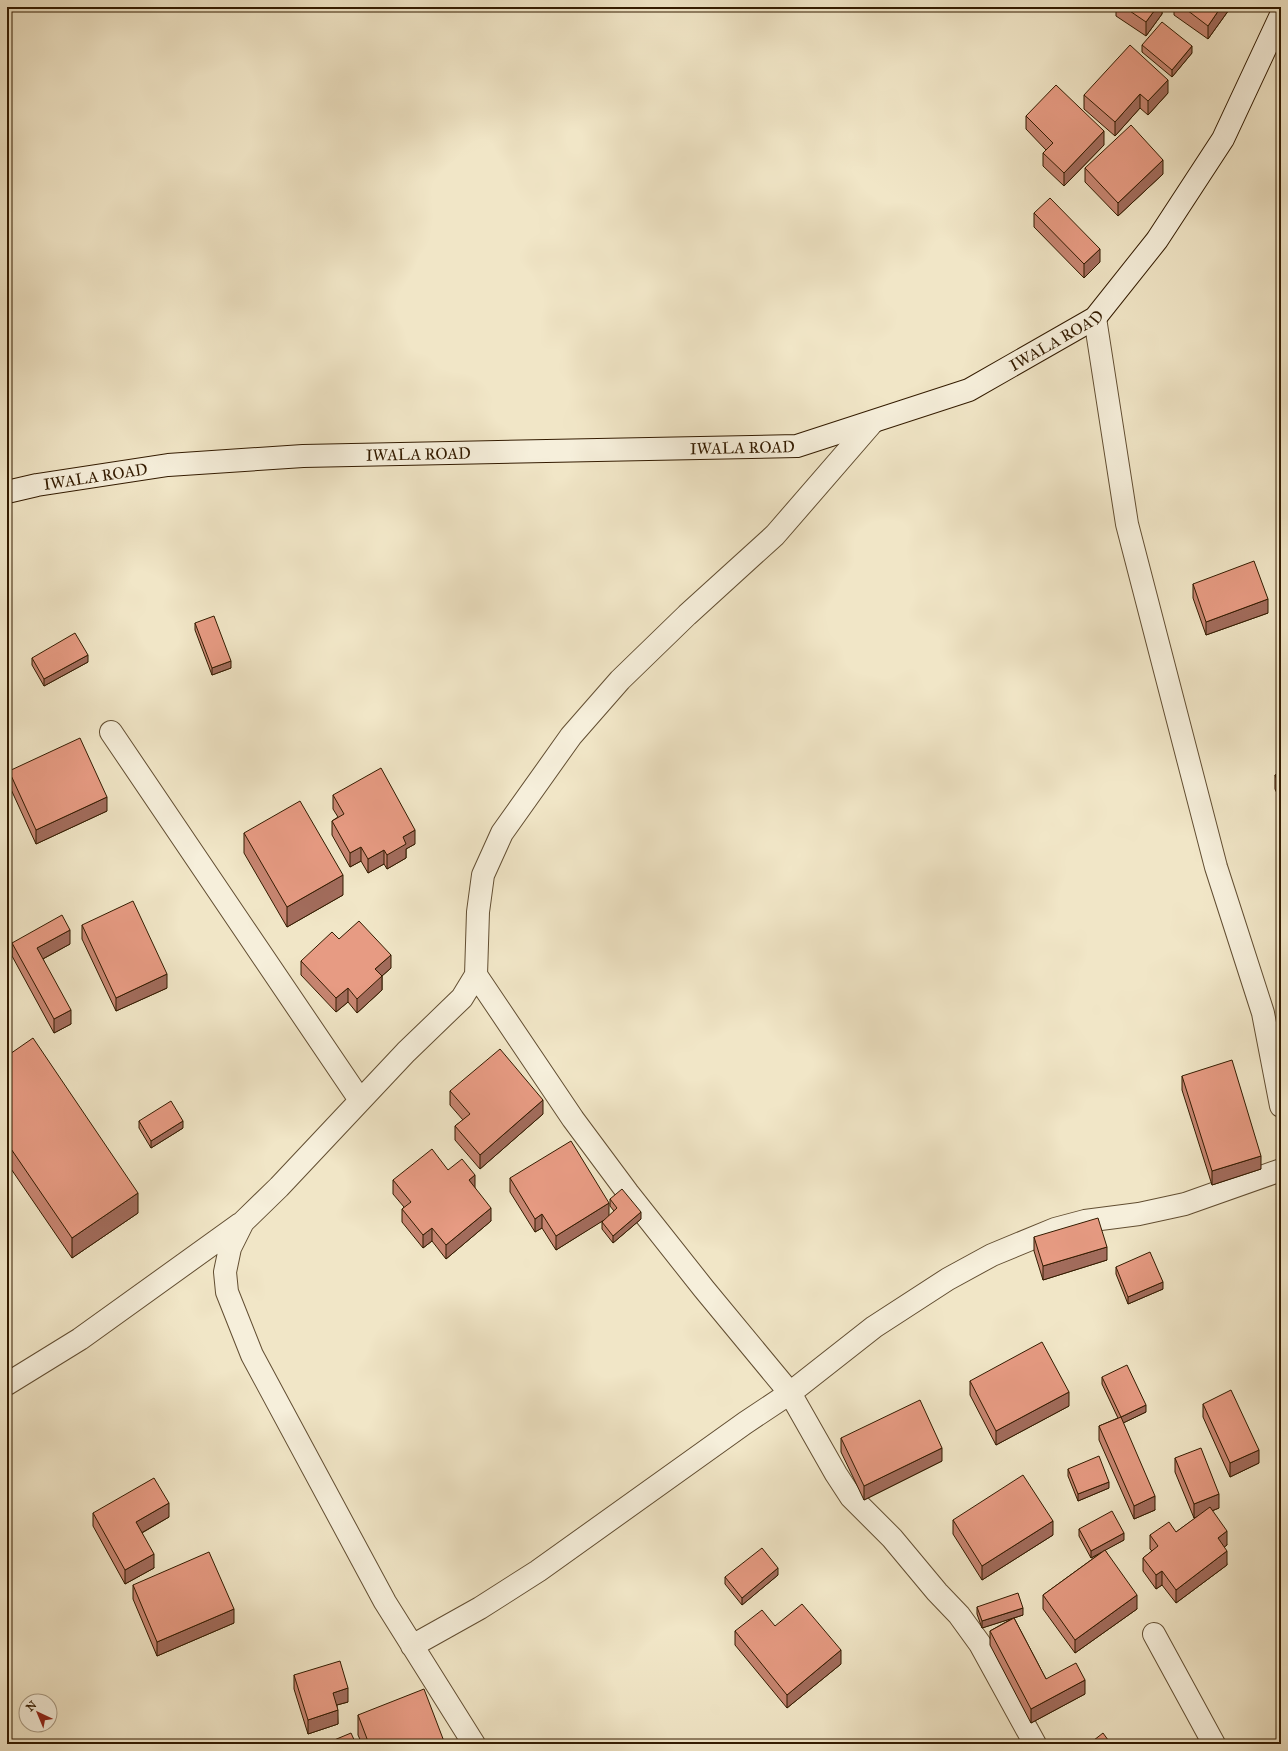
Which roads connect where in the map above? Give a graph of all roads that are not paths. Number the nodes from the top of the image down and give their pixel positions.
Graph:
1 (1281, 15) edge
2 (1095, 318) junction
3 (872, 423) junction
4 (7, 492) edge
5 (111, 732) dead end
6 (476, 975) junction
7 (360, 1100) junction
8 (1281, 1106) edge
9 (1281, 1170) edge
10 (243, 1222) junction
11 (7, 1384) edge
12 (790, 1393) junction
13 (1154, 1634) dead end
14 (412, 1646) junction
15 (474, 1744) edge
16 (1036, 1744) edge
17 (1214, 1744) edge

1 - 2 street, IWALA ROAD
2 - 3 street, IWALA ROAD
2 - 8 street
3 - 4 street, IWALA ROAD
3 - 6 street
5 - 7 street
6 - 7 street
6 - 12 street
7 - 10 street
9 - 12 street
10 - 11 street
10 - 14 street
12 - 14 street
12 - 16 street
13 - 17 street
14 - 15 street

